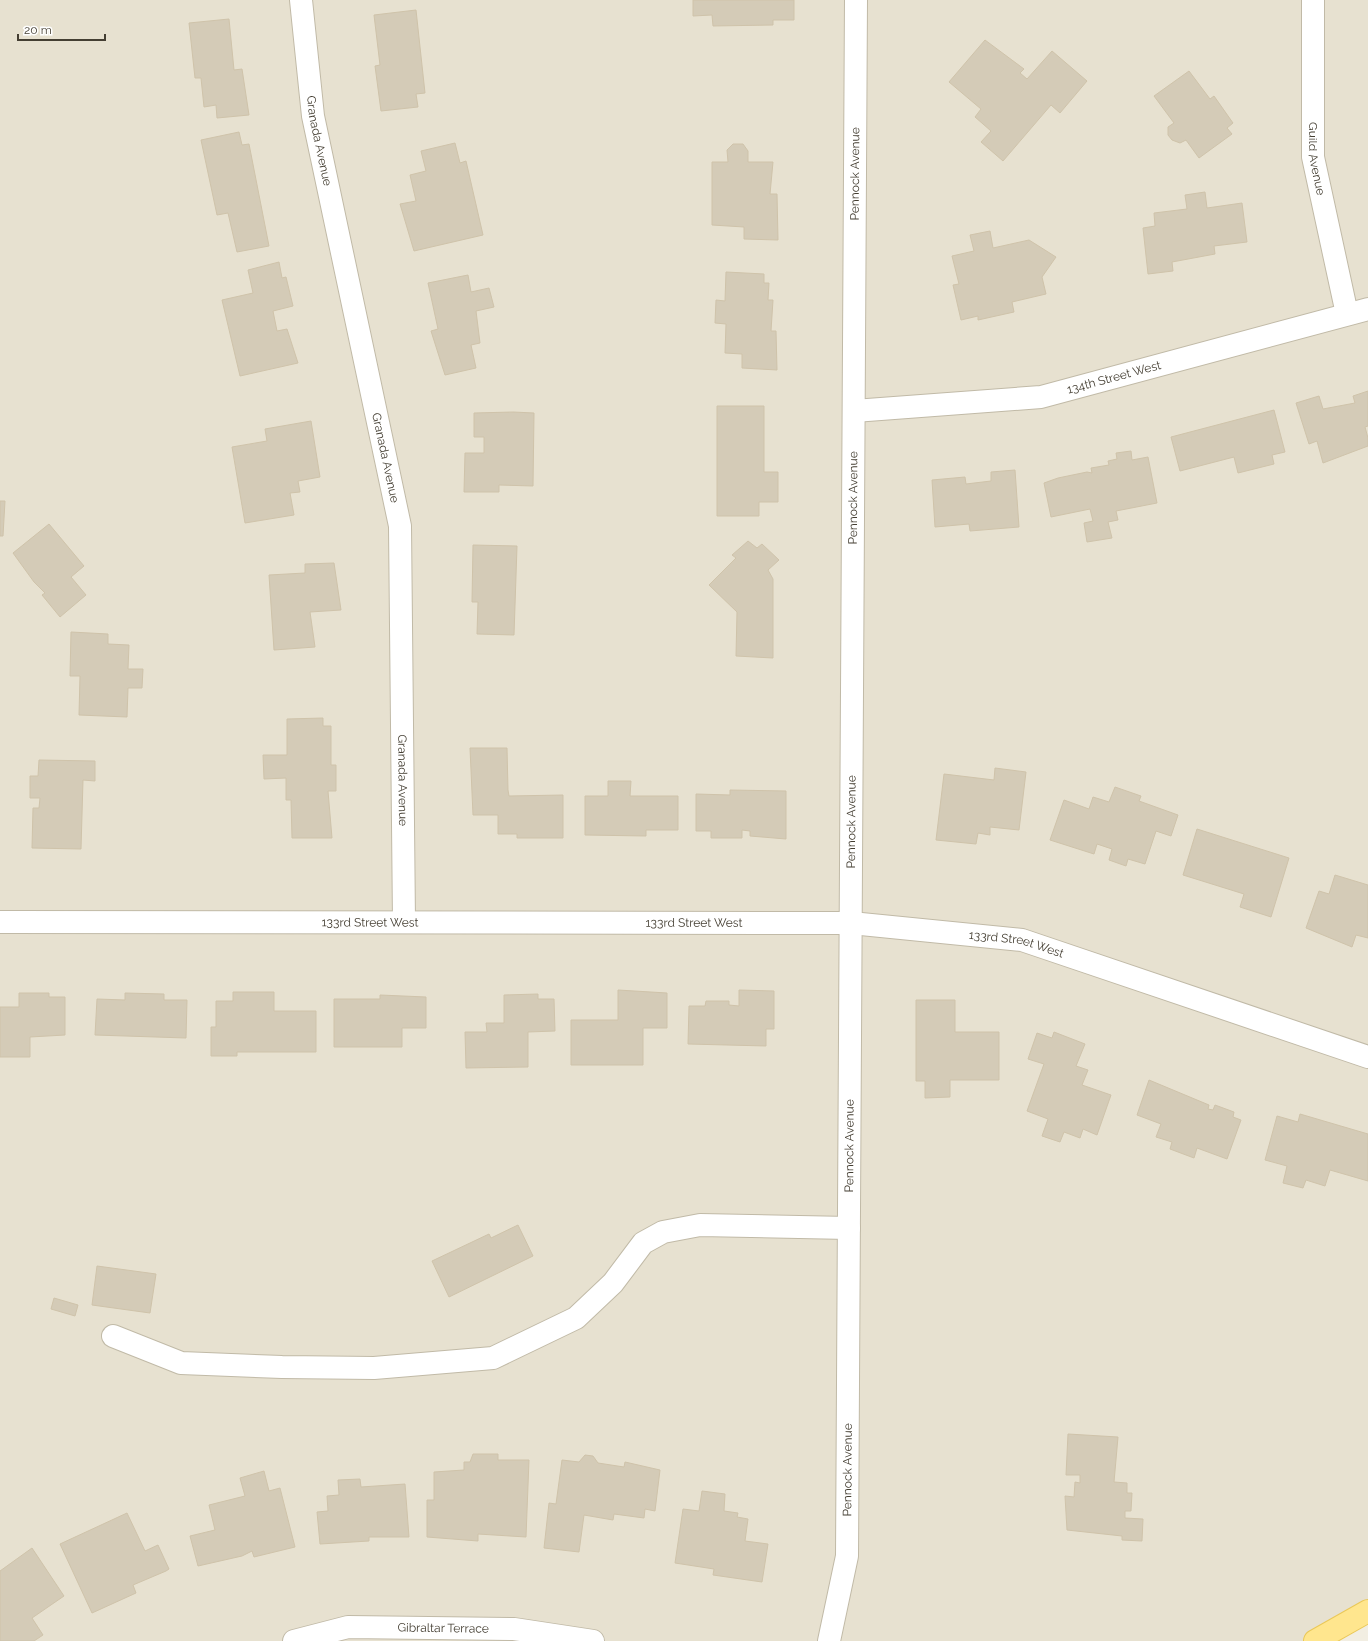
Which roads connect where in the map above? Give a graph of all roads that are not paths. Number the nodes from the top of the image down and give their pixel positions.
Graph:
1 (301, 0) edge
2 (856, 0) edge
3 (1313, 0) edge
4 (1368, 309) edge
5 (1347, 314) junction
6 (854, 411) junction
7 (0, 922) edge
8 (404, 922) junction
9 (851, 924) junction
10 (1368, 1056) edge
11 (850, 1228) junction
12 (113, 1336) dead end
13 (1368, 1611) edge
14 (294, 1641) edge
15 (593, 1641) edge
16 (829, 1641) edge
17 (1315, 1641) edge

1 - 8 street, Granada Avenue
2 - 6 street, Pennock Avenue
3 - 5 street, Guild Avenue
4 - 5 street, 134th Street West
5 - 6 street, 134th Street West
6 - 9 street, Pennock Avenue
7 - 8 street, 133rd Street West
8 - 9 street, 133rd Street West
9 - 10 street, 133rd Street West
9 - 11 street, Pennock Avenue
11 - 12 street
11 - 16 street, Pennock Avenue
13 - 17 main road
14 - 15 street, Gibraltar Terrace

